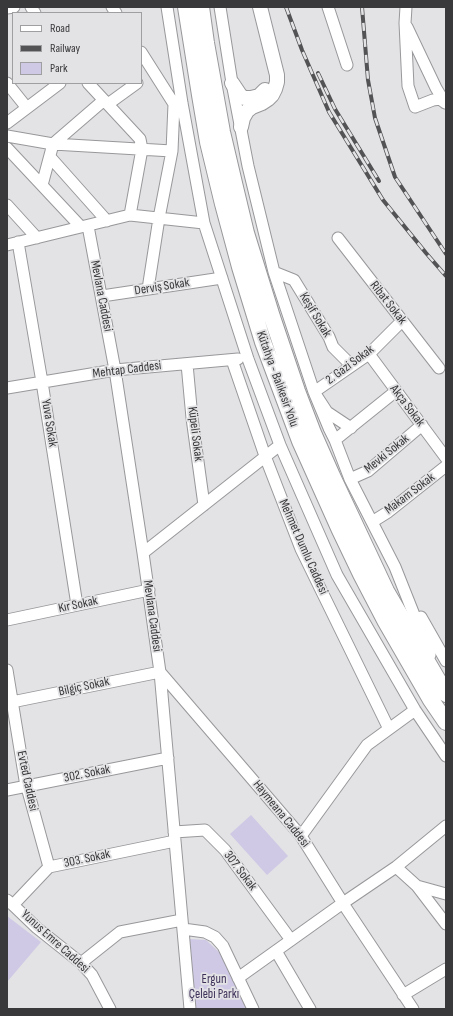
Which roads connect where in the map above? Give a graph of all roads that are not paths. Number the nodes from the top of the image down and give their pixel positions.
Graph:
1 (14, 7) edge
2 (167, 7) edge
3 (186, 7) edge
4 (201, 7) edge
5 (220, 7) edge
6 (328, 7) edge
7 (406, 7) edge
8 (7, 8) edge
9 (256, 9) edge
10 (405, 23) junction
11 (142, 54) edge
12 (347, 65) dead end
13 (153, 72) junction
14 (142, 79) edge
15 (7, 83) edge
16 (232, 83) junction
17 (59, 84) edge
18 (89, 84) edge
19 (135, 84) edge
20 (106, 102) junction
21 (445, 103) edge
22 (28, 108) junction
23 (7, 123) edge
24 (241, 127) junction
25 (7, 136) edge
26 (54, 144) junction
27 (7, 148) edge
28 (142, 149) junction
29 (172, 151) junction
30 (50, 157) junction
31 (42, 185) junction
32 (7, 205) edge
33 (130, 215) junction
34 (159, 218) junction
35 (107, 221) junction
36 (204, 222) junction
37 (84, 226) junction
38 (37, 238) junction
39 (338, 238) dead end
40 (18, 242) junction
41 (7, 245) edge
42 (274, 272) junction
43 (222, 278) junction
44 (148, 289) junction
45 (102, 296) junction
46 (402, 321) junction
47 (369, 354) junction
48 (248, 358) junction
49 (232, 360) junction
50 (187, 364) junction
51 (351, 365) junction
52 (439, 368) dead end
53 (115, 370) junction
54 (42, 382) junction
55 (7, 388) edge
56 (396, 391) junction
57 (314, 392) junction
58 (422, 425) junction
59 (351, 428) junction
60 (335, 440) junction
61 (280, 445) junction
62 (266, 456) junction
63 (446, 458) edge
64 (446, 466) edge
65 (350, 479) junction
66 (204, 505) junction
67 (372, 522) junction
68 (384, 547) junction
69 (143, 553) junction
70 (369, 556) junction
71 (404, 589) junction
72 (149, 590) junction
73 (77, 605) junction
74 (7, 620) edge
75 (446, 661) edge
76 (7, 670) edge
77 (160, 672) junction
78 (444, 691) edge
79 (10, 702) edge
80 (415, 710) junction
81 (446, 722) edge
82 (390, 729) junction
83 (446, 756) edge
84 (168, 758) junction
85 (26, 786) junction
86 (7, 790) edge
87 (446, 826) edge
88 (175, 836) junction
89 (301, 836) junction
90 (49, 867) junction
91 (396, 867) junction
92 (417, 886) junction
93 (446, 894) edge
94 (10, 902) edge
95 (343, 903) junction
96 (183, 924) junction
97 (446, 924) edge
98 (291, 940) junction
99 (276, 951) junction
100 (81, 963) junction
101 (446, 969) edge
102 (238, 978) junction
103 (403, 995) junction
104 (110, 1009) edge
105 (190, 1009) edge
106 (253, 1009) edge
107 (310, 1009) edge
108 (413, 1009) edge

1 - 8 street
2 - 36 street
3 - 81 highway, Kütahya - Balıkesir Yolu
4 - 70 highway, Kütahya - Balıkesir Yolu
5 - 16 street
6 - 12 street
7 - 10 street
9 - 16 main road
9 - 24 main road
10 - 21 street
10 - 21 street
11 - 13 street
13 - 14 street
13 - 29 street
15 - 22 street
16 - 24 street
17 - 22 street
18 - 20 street
19 - 20 street
20 - 26 street
20 - 28 street
22 - 23 street
24 - 42 street
25 - 26 street
26 - 28 street
26 - 30 street
27 - 31 street
28 - 29 street
28 - 33 street
29 - 34 street
30 - 31 street
30 - 35 street
31 - 37 street
32 - 38 street
33 - 34 street
33 - 35 street
34 - 36 street
34 - 44 street
35 - 37 street
36 - 43 street
37 - 38 street
37 - 45 street, Mevlana Caddesi
38 - 40 street
39 - 46 street, Ribat Sokak
40 - 41 street
40 - 54 street, Yuva Sokak
42 - 51 street, Keşif Sokak
42 - 57 street
43 - 44 street, Derviş Sokak
43 - 48 street
44 - 45 street, Derviş Sokak
45 - 53 street, Mevlana Caddesi
46 - 47 street, 2. Gazi Sokak
46 - 52 street, Ribat Sokak
47 - 51 street, 2. Gazi Sokak
47 - 56 street, Akça Sokak
48 - 49 street, Mehtap Caddesi
48 - 61 street
49 - 50 street, Mehtap Caddesi
49 - 62 street, Mehmet Dumlu Caddesi
50 - 53 street, Mehtap Caddesi
50 - 66 street, Küpeli Sokak
51 - 57 street, 2. Gazi Sokak
53 - 54 street, Mehtap Caddesi
53 - 69 street, Mevlana Caddesi
54 - 55 street, Mehtap Caddesi
54 - 73 street, Yuva Sokak
56 - 58 street, Akça Sokak
56 - 59 street
57 - 59 street
57 - 60 street
58 - 63 street, Akça Sokak
58 - 65 street, Mevki Sokak
59 - 60 street
60 - 65 street
61 - 62 street
61 - 80 street
62 - 66 street
62 - 82 street, Mehmet Dumlu Caddesi
64 - 67 street, Makam Sokak
65 - 67 street
66 - 69 street
67 - 68 street
68 - 70 street
68 - 71 street
69 - 72 street, Mevlana Caddesi
70 - 78 highway, Kütahya - Balıkesir Yolu
71 - 75 street
71 - 78 street
72 - 73 street, Kır Sokak
72 - 77 street, Mevlana Caddesi
73 - 74 street, Kır Sokak
76 - 79 street, Evted Caddesi
77 - 79 street, Bilgiç Sokak
77 - 84 street, Mevlana Caddesi
77 - 89 street, Haymeana Caddesi
79 - 85 street, Evted Caddesi
80 - 82 street
80 - 83 street
82 - 89 street
84 - 85 street, 302. Sokak
84 - 88 street, Mevlana Caddesi
85 - 86 street, 302. Sokak
85 - 90 street, Evted Caddesi
87 - 91 street
88 - 90 street, 303. Sokak
88 - 96 street, Mevlana Caddesi
88 - 98 street, 307. Sokak
89 - 95 street, Haymeana Caddesi
90 - 94 street, 303. Sokak
91 - 92 street
91 - 95 street
92 - 93 street
92 - 97 street
94 - 100 street, Yunus Emre Caddesi
95 - 98 street
95 - 103 street, Haymeana Caddesi
96 - 100 street
96 - 102 street
96 - 105 street, Mevlana Caddesi
98 - 99 street
99 - 102 street
99 - 107 street
100 - 104 street, Yunus Emre Caddesi
101 - 103 street
102 - 106 street
103 - 108 street, Haymeana Caddesi

